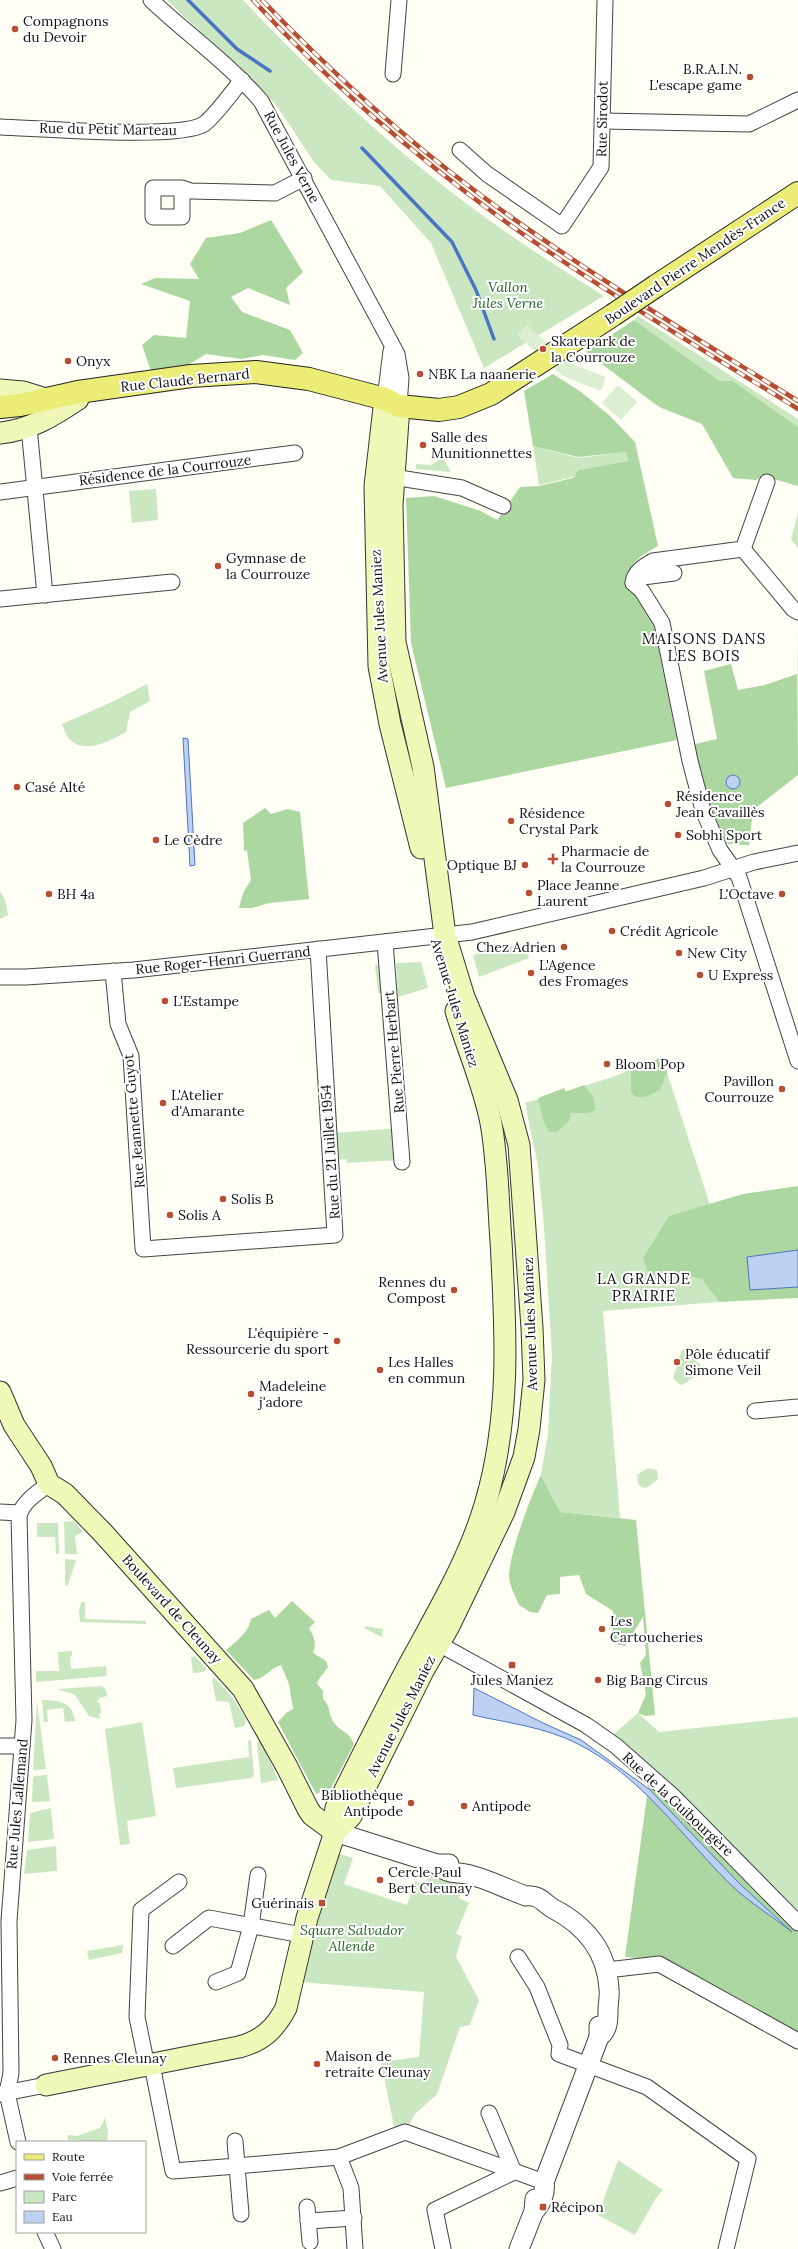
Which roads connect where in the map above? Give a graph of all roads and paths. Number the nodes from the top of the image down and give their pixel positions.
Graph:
1 (150, 0) edge
2 (399, 0) edge
3 (605, 0) edge
4 (393, 74) dead end
5 (242, 80) junction
6 (798, 100) edge
7 (603, 121) junction
8 (0, 127) edge
9 (460, 150) dead end
10 (304, 178) junction
11 (182, 188) dead end
12 (798, 193) edge
13 (110, 388) junction
14 (0, 390) edge
15 (78, 399) junction
16 (46, 400) junction
17 (392, 403) junction
18 (0, 407) edge
19 (0, 414) edge
20 (29, 428) junction
21 (0, 433) edge
22 (296, 453) dead end
23 (393, 477) junction
24 (767, 482) dead end
25 (35, 487) junction
26 (0, 492) edge
27 (503, 506) dead end
28 (743, 549) junction
29 (674, 573) dead end
30 (633, 580) junction
31 (172, 582) dead end
32 (45, 595) junction
33 (0, 599) edge
34 (798, 612) edge
35 (798, 853) edge
36 (734, 870) junction
37 (439, 936) junction
38 (385, 942) junction
39 (318, 949) junction
40 (113, 971) junction
41 (0, 977) edge
42 (798, 1061) edge
43 (402, 1162) dead end
44 (143, 1249) joint
45 (0, 1392) edge
46 (798, 1407) edge
47 (755, 1411) dead end
48 (48, 1484) junction
49 (0, 1512) edge
50 (20, 1512) junction
51 (439, 1644) junction
52 (0, 1746) edge
53 (22, 1746) junction
54 (335, 1832) junction
55 (258, 1875) dead end
56 (179, 1882) dead end
57 (4, 1921) edge
58 (798, 1923) edge
59 (251, 1926) junction
60 (302, 1935) junction
61 (173, 1946) dead end
62 (518, 1958) dead end
63 (607, 1970) junction
64 (216, 1982) dead end
65 (798, 2041) edge
66 (149, 2065) junction
67 (589, 2065) junction
68 (46, 2085) joint
69 (4, 2093) edge
70 (489, 2113) dead end
71 (18, 2141) edge
72 (235, 2141) dead end
73 (339, 2157) junction
74 (237, 2166) junction
75 (514, 2172) junction
76 (16, 2178) edge
77 (544, 2182) junction
78 (0, 2183) edge
79 (241, 2214) dead end
80 (354, 2218) junction
81 (45, 2233) edge
82 (310, 2242) dead end
83 (53, 2249) edge
84 (356, 2249) edge
85 (443, 2249) edge
86 (519, 2249) edge
87 (726, 2249) edge

1 - 5 street, Rue Jules Verne
2 - 4 street
3 - 7 street, Rue Sirodot
5 - 8 street, Rue du Petit Marteau
5 - 10 street, Rue Jules Verne
6 - 7 street
7 - 9 street, Rue Sirodot
10 - 11 street
10 - 17 street, Rue Jules Verne
12 - 17 main road, Boulevard Pierre Mendès-France, bridge
13 - 15 main road, Rue Claude Bernard
13 - 16 main road, Rue Claude Bernard
13 - 17 main road, Rue Claude Bernard
14 - 16 main road
15 - 19 main road, Rue Claude Bernard
15 - 20 main road, Rue Claude Bernard
16 - 18 main road, Rue Claude Bernard
17 - 23 main road, Avenue Jules Maniez
17 - 37 main road, Avenue Jules Maniez
20 - 21 main road, Rue Claude Bernard
20 - 25 street
22 - 25 street, Résidence de la Courrouze
23 - 27 street
23 - 37 main road, Avenue Jules Maniez
24 - 28 street
25 - 26 street, Résidence de la Courrouze
25 - 32 street
28 - 30 street
28 - 34 street
29 - 30 street
30 - 36 street
31 - 32 street
32 - 33 street
35 - 36 street
36 - 37 street
36 - 42 street
37 - 38 street, Rue Roger-Henri Guerrand
37 - 51 main road, Avenue Jules Maniez
37 - 54 main road, Avenue Jules Maniez
38 - 39 street, Rue Roger-Henri Guerrand
38 - 43 street, Rue Pierre Herbart
39 - 40 street, Rue Roger-Henri Guerrand
39 - 44 street, Rue du 21 Juillet 1954
40 - 41 street, Rue Roger-Henri Guerrand
40 - 44 street, Rue Jeannette Guyot
45 - 48 main road
46 - 47 street
48 - 50 street
48 - 54 main road, Boulevard de Cleunay
49 - 50 street
50 - 53 street, Rue Jules Lallemand
51 - 54 main road, Avenue Jules Maniez
51 - 58 street, Rue de la Guibourgère
52 - 53 street
53 - 57 street, Rue Jules Lallemand
54 - 60 main road
54 - 63 street
55 - 59 street
56 - 66 street
57 - 69 street, Rue Jules Lallemand
59 - 60 street
59 - 61 street
59 - 64 street
60 - 66 main road
62 - 67 street
63 - 65 street
63 - 67 street
66 - 68 main road
66 - 74 street
67 - 77 street
67 - 87 street
68 - 69 street
69 - 71 street, Rue Jules Lallemand
70 - 75 street
72 - 74 street
73 - 74 street
73 - 75 street
73 - 80 street
74 - 79 street
75 - 77 street
75 - 85 street
76 - 78 street
77 - 86 street
80 - 82 street
80 - 84 street
81 - 83 street

